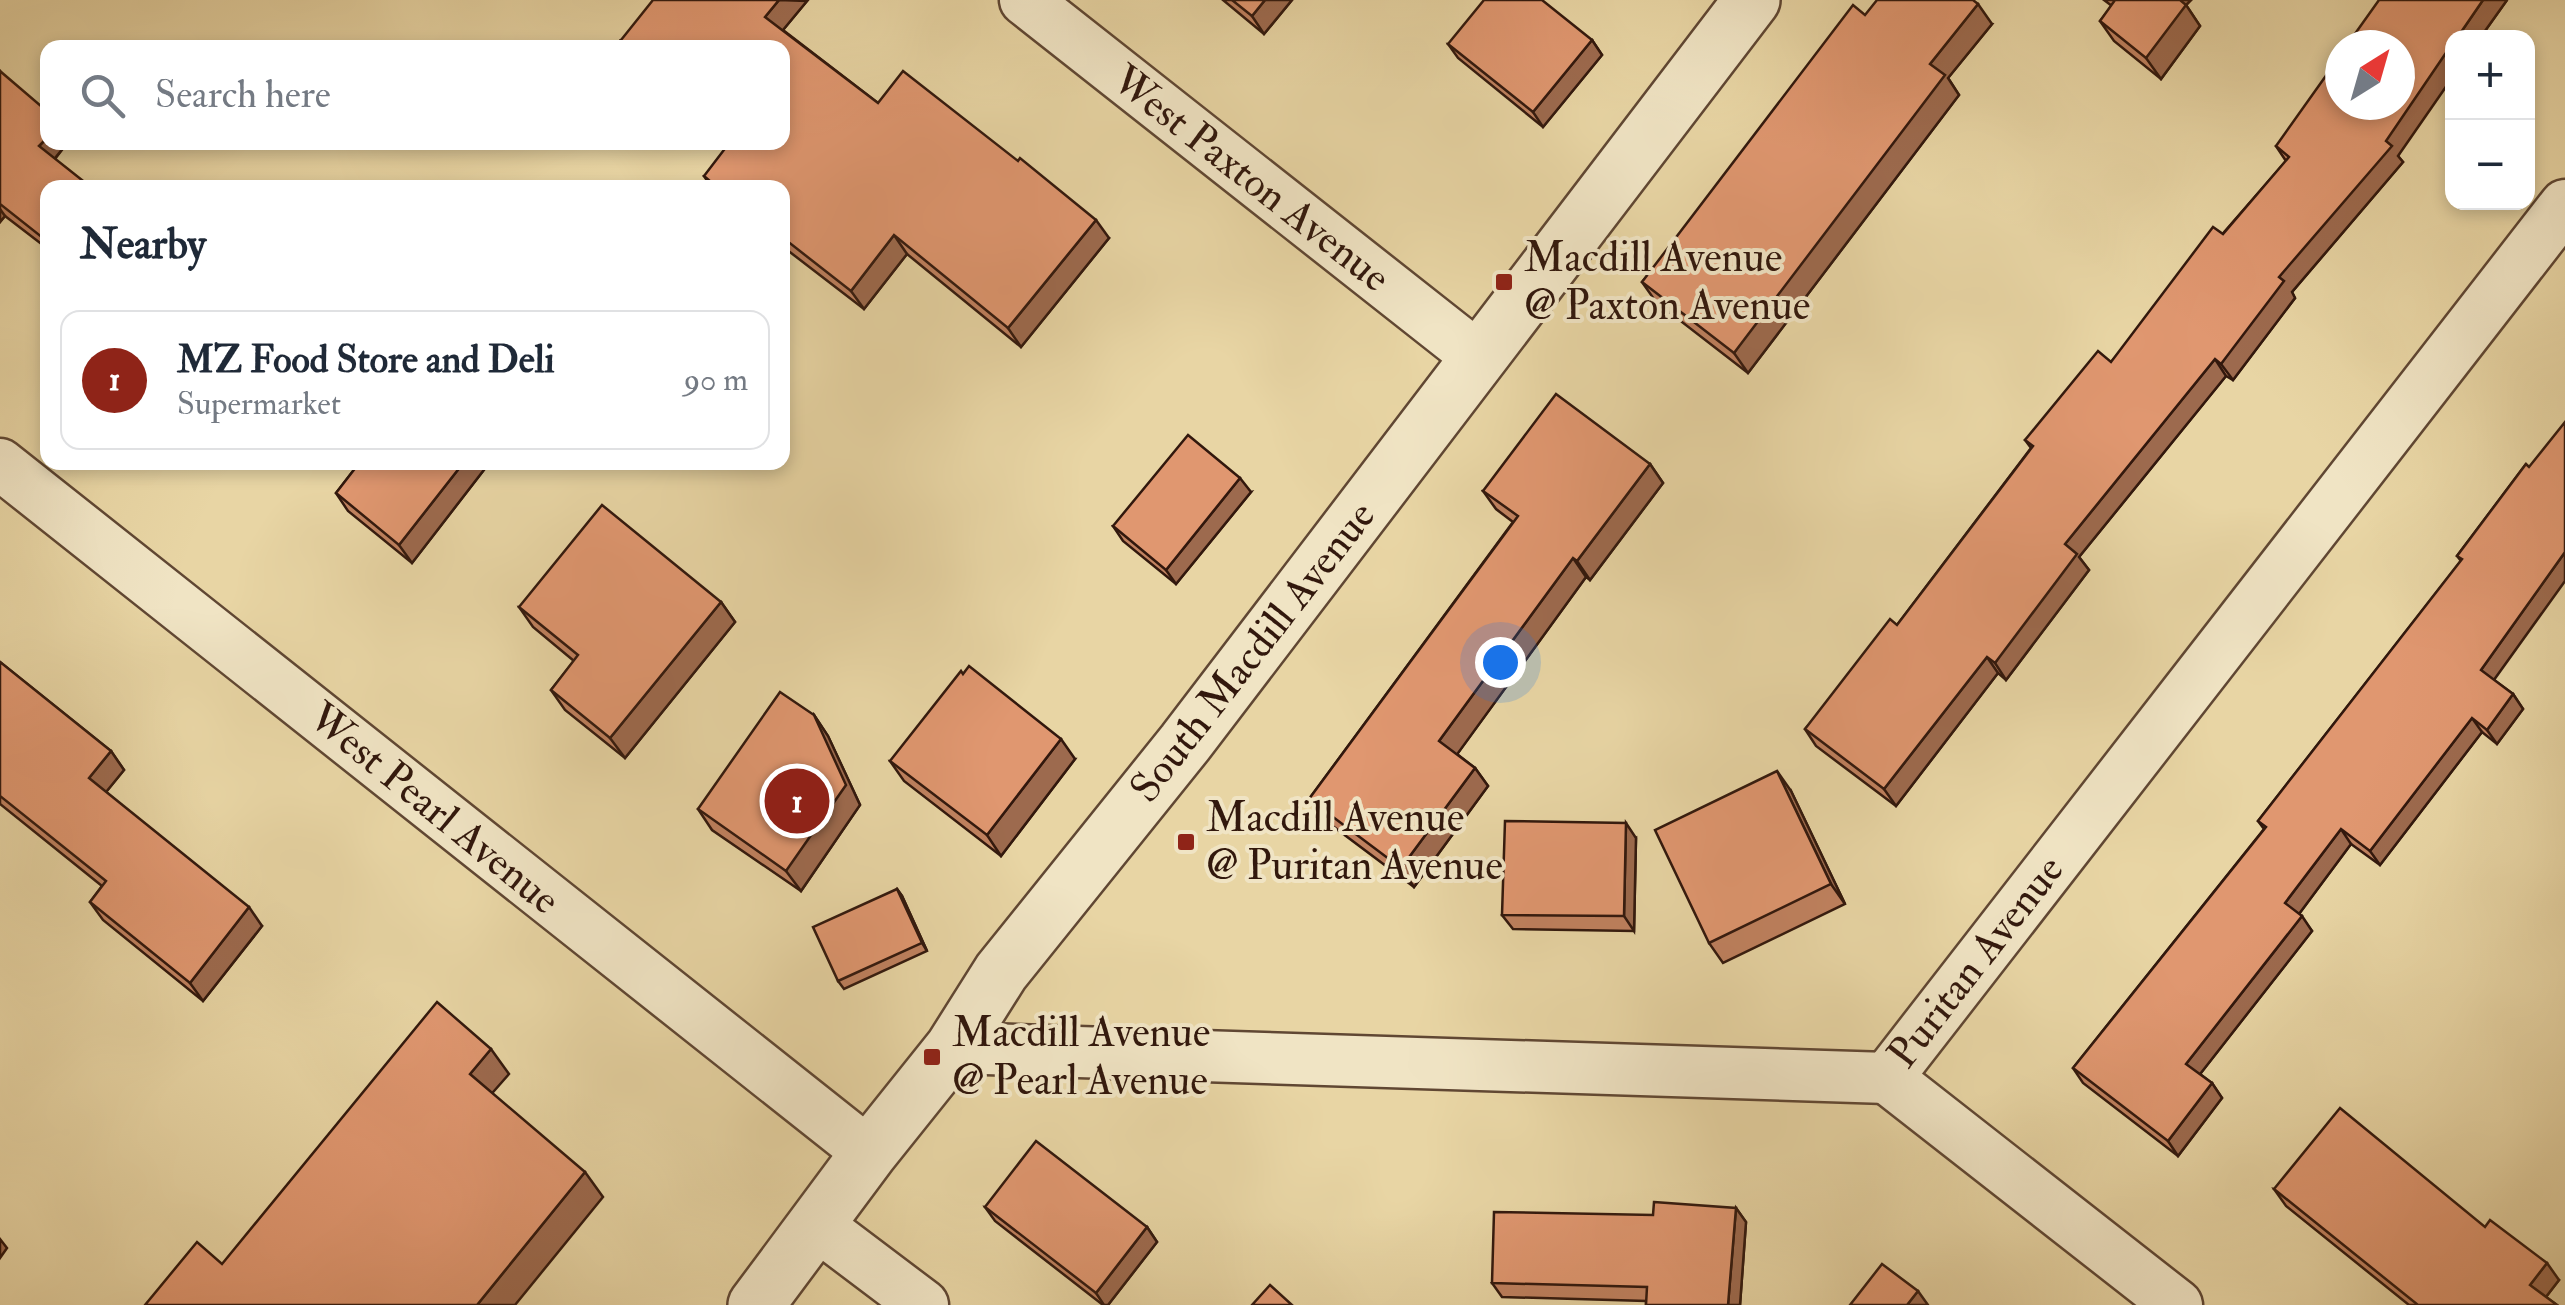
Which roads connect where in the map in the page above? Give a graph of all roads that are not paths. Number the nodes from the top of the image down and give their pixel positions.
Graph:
1 (1025, 0) edge
2 (1752, 0) edge
3 (2565, 204) edge
4 (1478, 357) junction
5 (0, 464) edge
6 (953, 1048) junction
7 (1887, 1078) junction
8 (869, 1153) junction
9 (817, 1225) junction
10 (756, 1305) edge
11 (923, 1305) edge
12 (2177, 1305) edge

1 - 4 street, West Paxton Avenue
2 - 4 street, South Macdill Avenue
3 - 7 street, Puritan Avenue
4 - 6 street, South Macdill Avenue
5 - 8 street, West Pearl Avenue
6 - 7 street, Puritan Avenue
6 - 8 street, South Macdill Avenue
7 - 12 street
8 - 9 street, South Macdill Avenue
9 - 10 street, South Macdill Avenue
9 - 11 street

